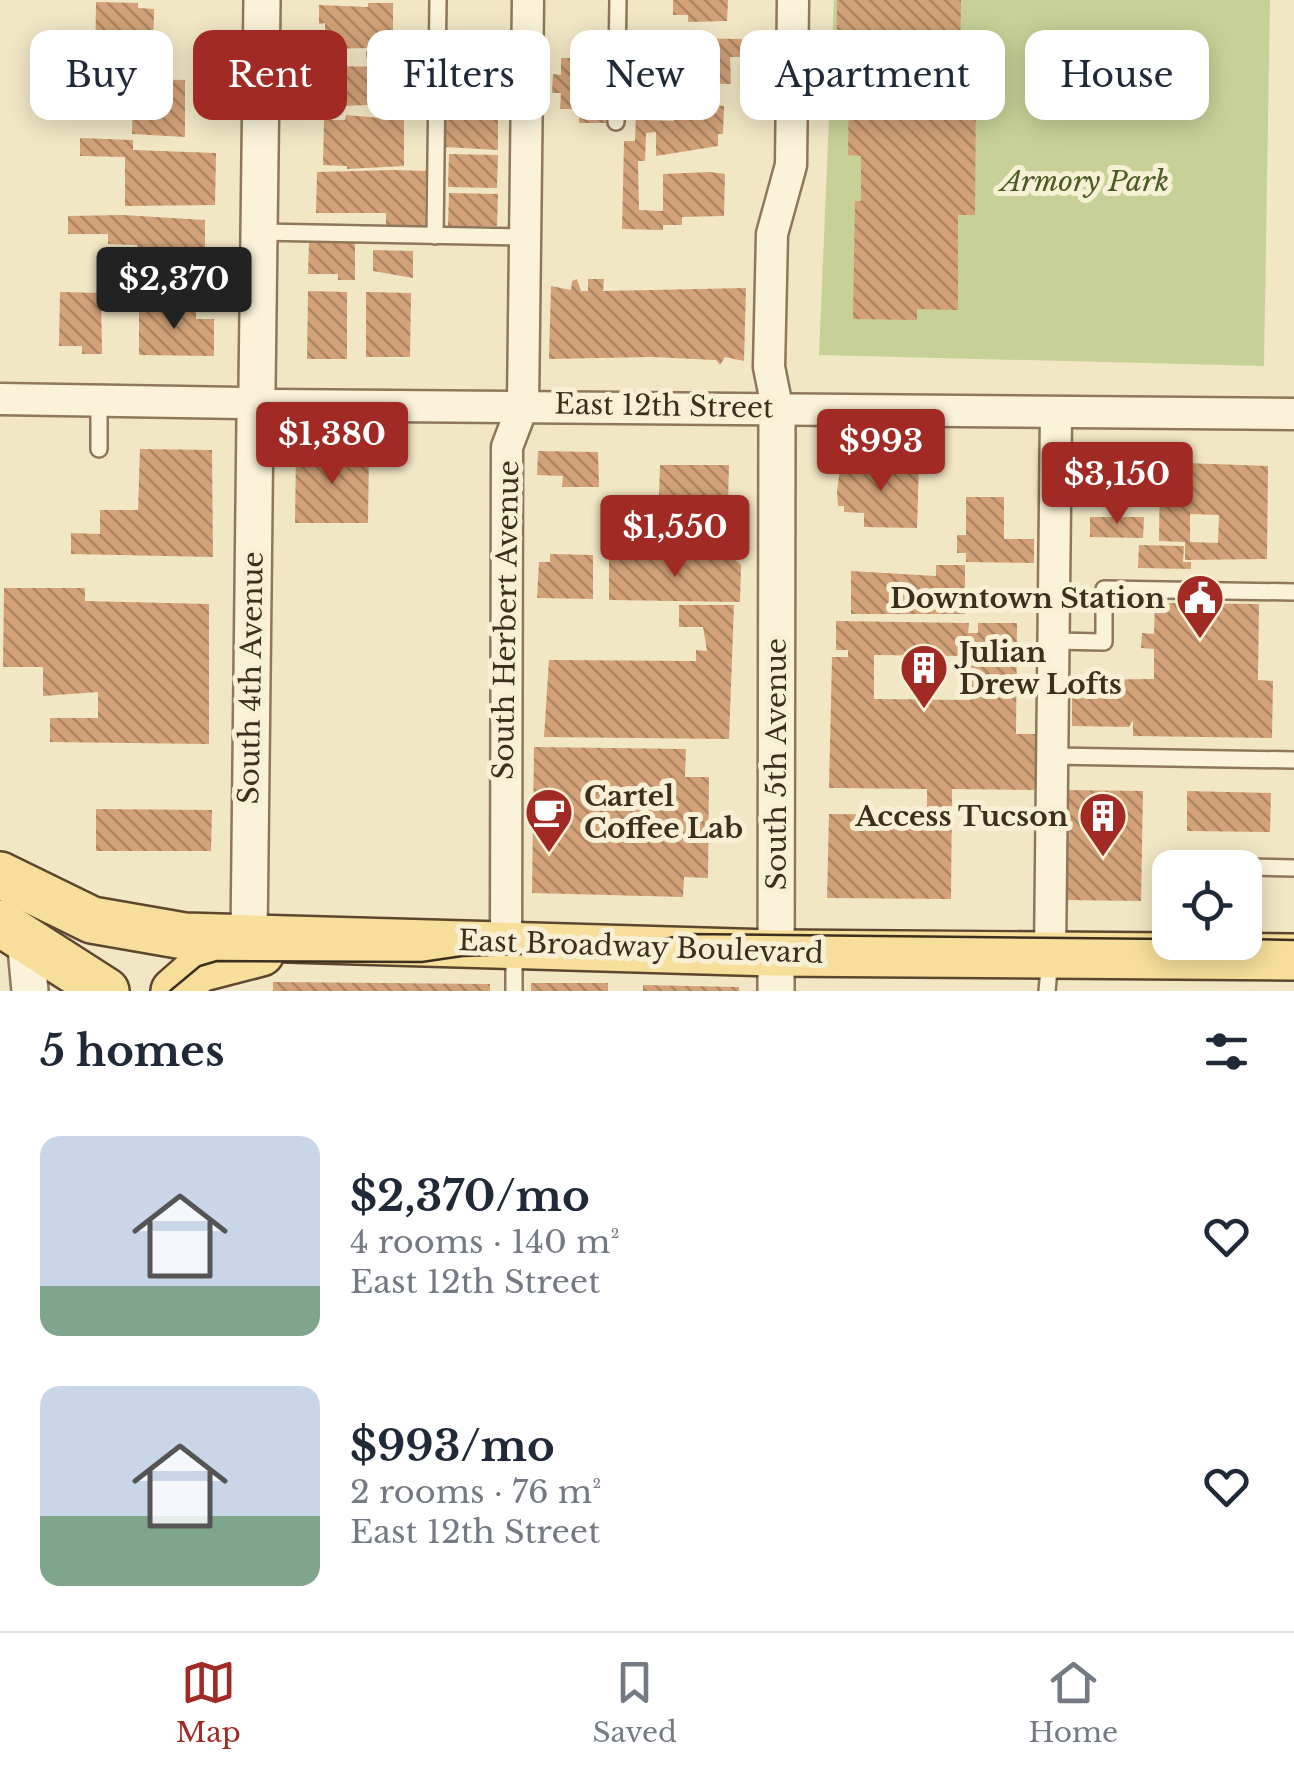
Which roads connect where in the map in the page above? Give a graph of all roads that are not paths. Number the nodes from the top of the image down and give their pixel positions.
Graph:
1 (262, 0) edge
2 (438, 0) edge
3 (528, 0) edge
4 (618, 0) edge
5 (794, 0) edge
6 (437, 30) edge
7 (527, 30) edge
8 (436, 120) edge
9 (526, 120) edge
10 (616, 122) dead end
11 (260, 232) junction
12 (435, 236) junction
13 (524, 237) junction
14 (0, 399) edge
15 (99, 402) junction
16 (257, 404) junction
17 (523, 404) junction
18 (777, 407) junction
19 (1056, 414) junction
20 (1294, 414) edge
21 (99, 449) dead end
22 (1294, 592) edge
23 (1054, 641) junction
24 (1053, 756) junction
25 (1294, 760) edge
26 (1262, 867) edge
27 (1294, 868) edge
28 (0, 876) edge
29 (12, 930) edge
30 (249, 936) junction
31 (337, 939) junction
32 (510, 943) junction
33 (1294, 957) edge
34 (776, 972) edge
35 (1049, 973) edge
36 (30, 991) edge
37 (106, 991) edge
38 (174, 991) edge
39 (514, 991) edge

1 - 11 street, South 4th Avenue
2 - 6 lane
3 - 7 street, South Herbert Avenue
4 - 10 lane
5 - 18 street, South 5th Avenue
8 - 12 lane
9 - 13 street, South Herbert Avenue
11 - 12 lane
11 - 16 street, South 4th Avenue
12 - 13 lane
13 - 17 street, South Herbert Avenue
14 - 15 street, East 12th Street
15 - 16 street, East 12th Street
15 - 21 lane
16 - 17 street, East 12th Street
16 - 30 street, South 4th Avenue
17 - 18 street, East 12th Street
17 - 32 street, South Herbert Avenue
18 - 19 street, East 12th Street
18 - 34 street, South 5th Avenue
19 - 20 street, East 12th Street
19 - 23 street
22 - 23 lane
23 - 24 street
24 - 25 lane
24 - 35 street
26 - 27 lane
28 - 30 main road, East Broadway Boulevard
29 - 36 street
29 - 37 main road
30 - 31 main road, East Broadway Boulevard
31 - 32 main road, East Broadway Boulevard
31 - 38 main road
32 - 34 main road, East Broadway Boulevard
32 - 39 lane, South Herbert Avenue
33 - 35 main road, East Broadway Boulevard
34 - 35 main road, East Broadway Boulevard

